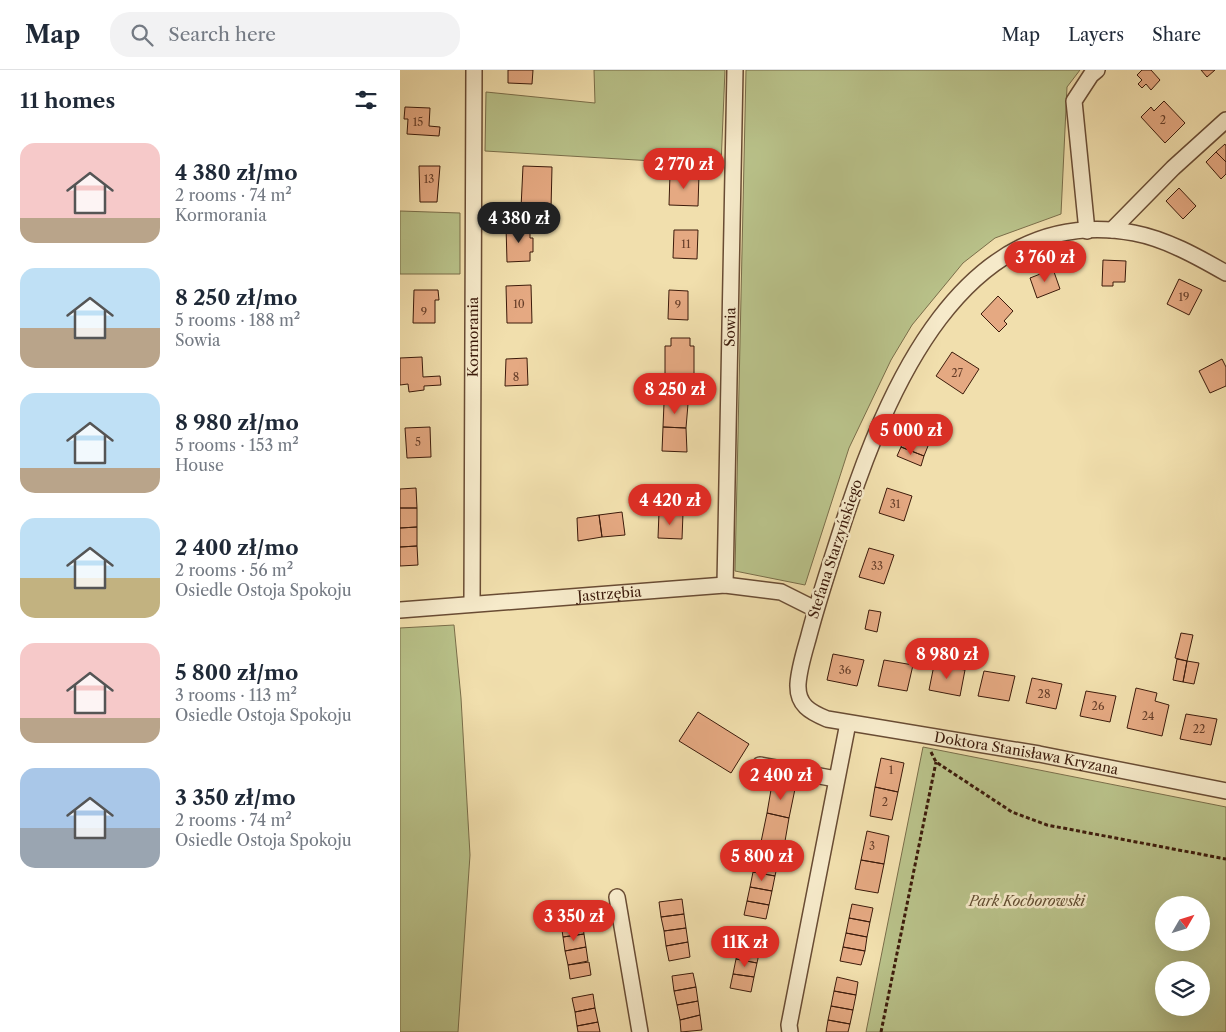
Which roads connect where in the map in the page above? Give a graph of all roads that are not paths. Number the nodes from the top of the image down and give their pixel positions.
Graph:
1 (474, 70) edge
2 (735, 70) edge
3 (1097, 70) edge
4 (1226, 120) edge
5 (1112, 230) junction
6 (1086, 231) junction
7 (1226, 273) edge
8 (724, 585) junction
9 (472, 603) junction
10 (815, 608) junction
11 (400, 610) edge
12 (828, 719) joint
13 (848, 722) junction
14 (760, 764) dead end
15 (836, 779) junction
16 (1226, 791) edge
17 (617, 897) dead end
18 (640, 1032) edge
19 (790, 1032) edge

1 - 9 street, Kormorania
2 - 8 street, Sowia
3 - 6 street
4 - 5 street
5 - 6 street, Stefana Starzyńskiego
5 - 7 street, Stefana Starzyńskiego
6 - 10 street, Stefana Starzyńskiego
8 - 9 street, Jastrzębia
8 - 10 street, Jastrzębia
9 - 11 street, Jastrzębia
10 - 12 street, Stefana Starzyńskiego
12 - 13 street, Doktora Stanisława Kryzana
13 - 15 street
13 - 16 street, Doktora Stanisława Kryzana
14 - 15 street
15 - 19 street
17 - 18 street

